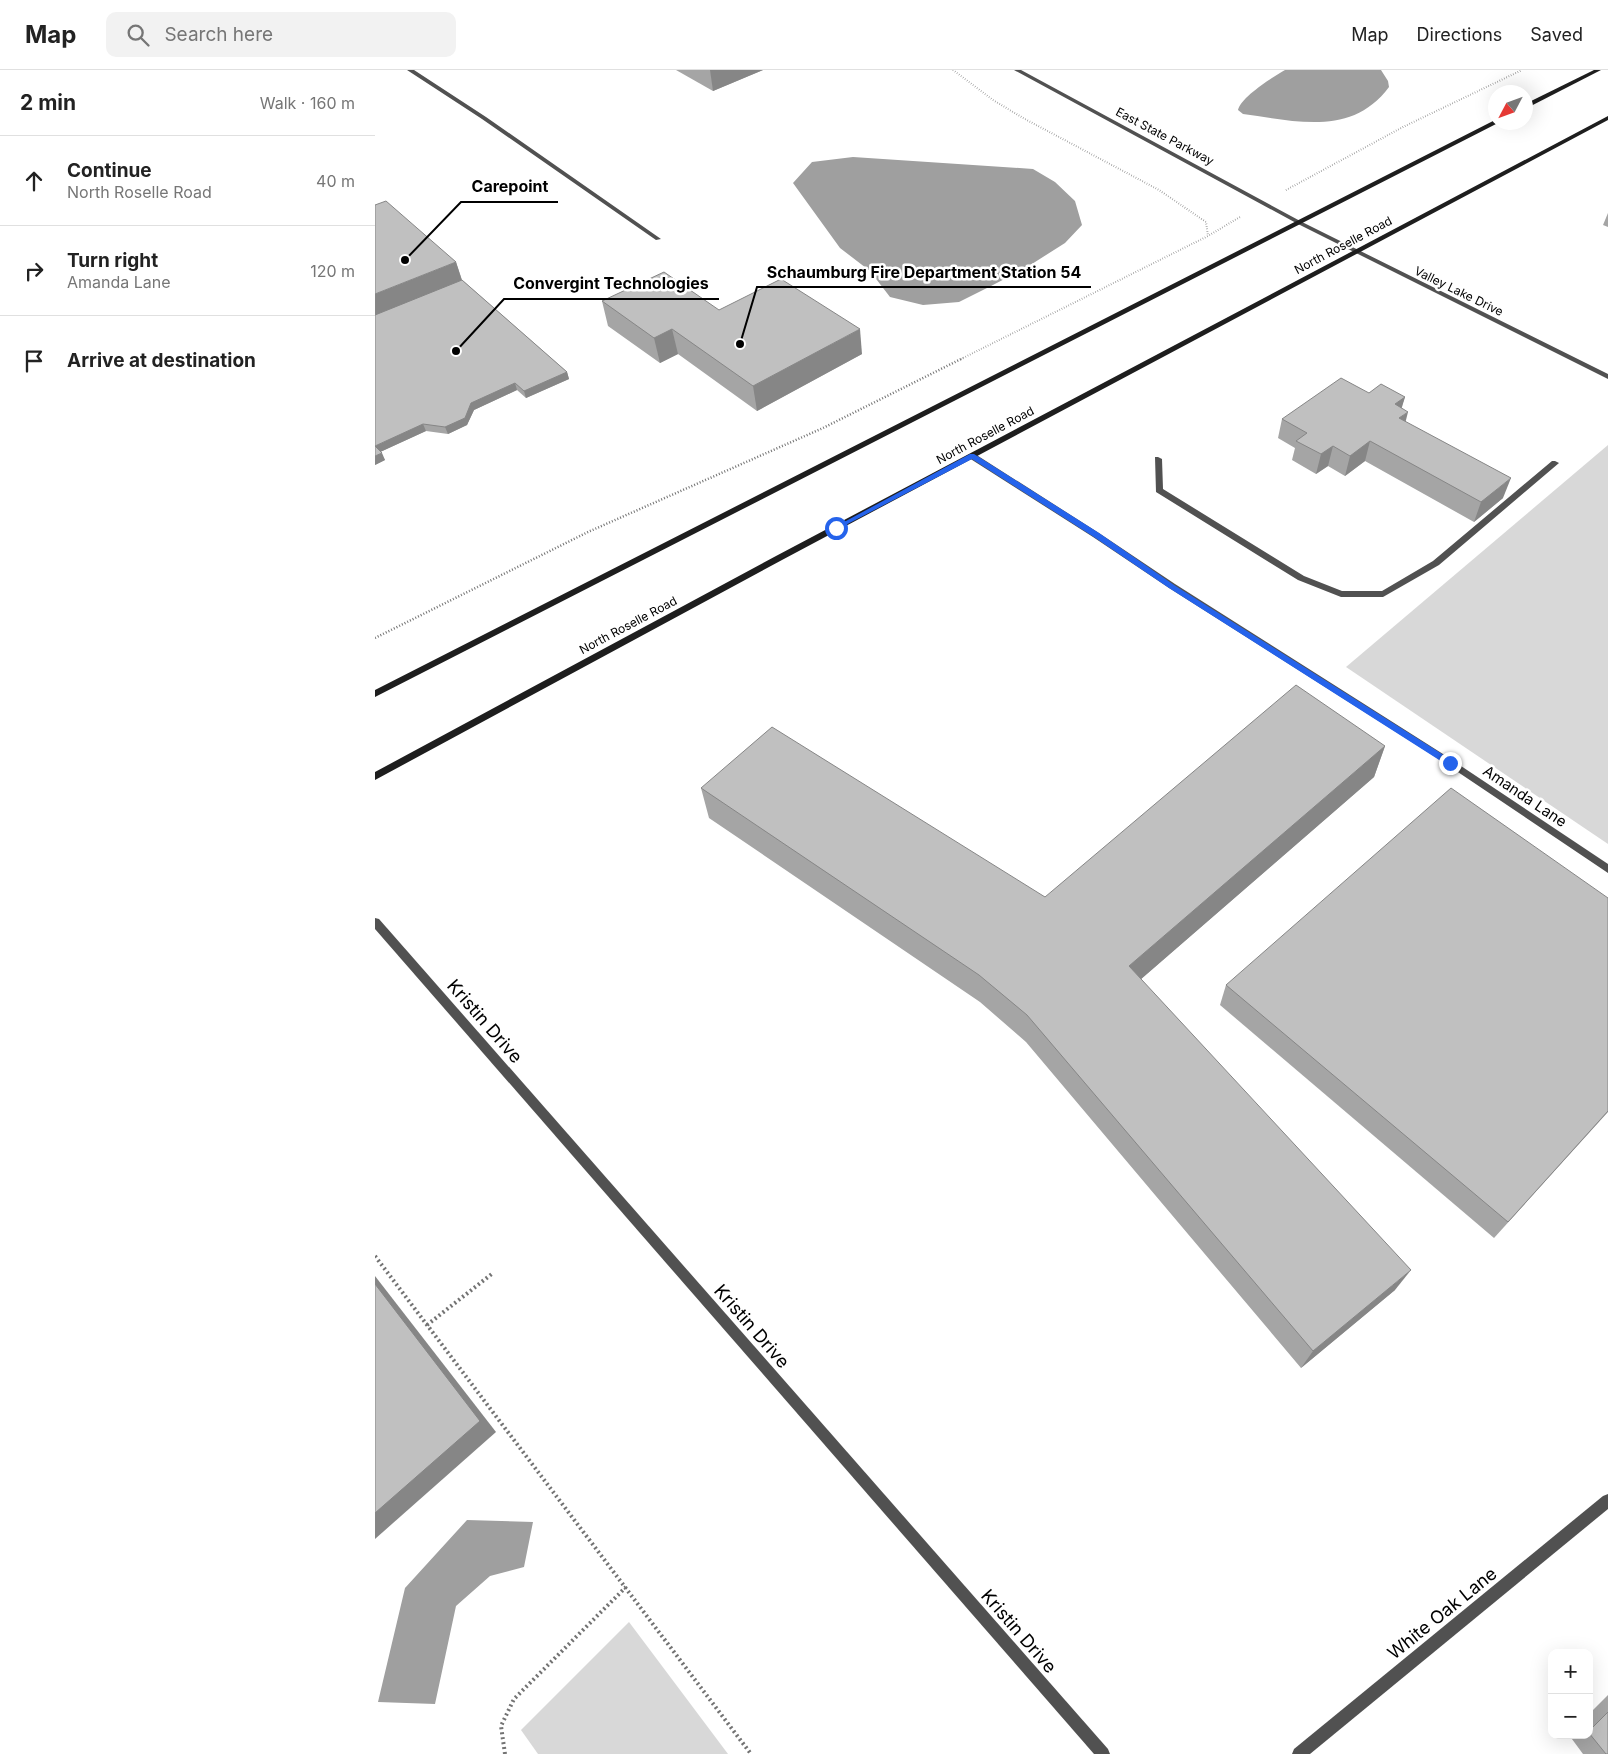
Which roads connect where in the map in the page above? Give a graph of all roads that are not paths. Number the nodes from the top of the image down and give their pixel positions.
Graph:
1 (410, 70) edge
2 (1017, 70) edge
3 (1598, 70) edge
4 (1533, 103) edge
5 (1608, 118) edge
6 (1488, 126) edge
7 (1301, 223) junction
8 (658, 239) dead end
9 (1357, 252) junction
10 (1608, 377) edge
11 (972, 456) junction
12 (1158, 458) dead end
13 (1555, 463) dead end
14 (375, 694) edge
15 (375, 776) edge
16 (1608, 869) edge
17 (375, 922) edge
18 (1608, 1501) edge
19 (1103, 1754) edge
20 (1299, 1754) edge

1 - 8 street
2 - 7 street, East State Parkway
3 - 4 main road
5 - 9 main road, North Roselle Road
6 - 7 main road
7 - 9 street, Valley Lake Drive
7 - 14 main road
9 - 10 street, Valley Lake Drive
9 - 11 main road, North Roselle Road
11 - 15 main road, North Roselle Road
11 - 16 street, Amanda Lane
12 - 13 street
17 - 19 street, Kristin Drive
18 - 20 street, White Oak Lane

